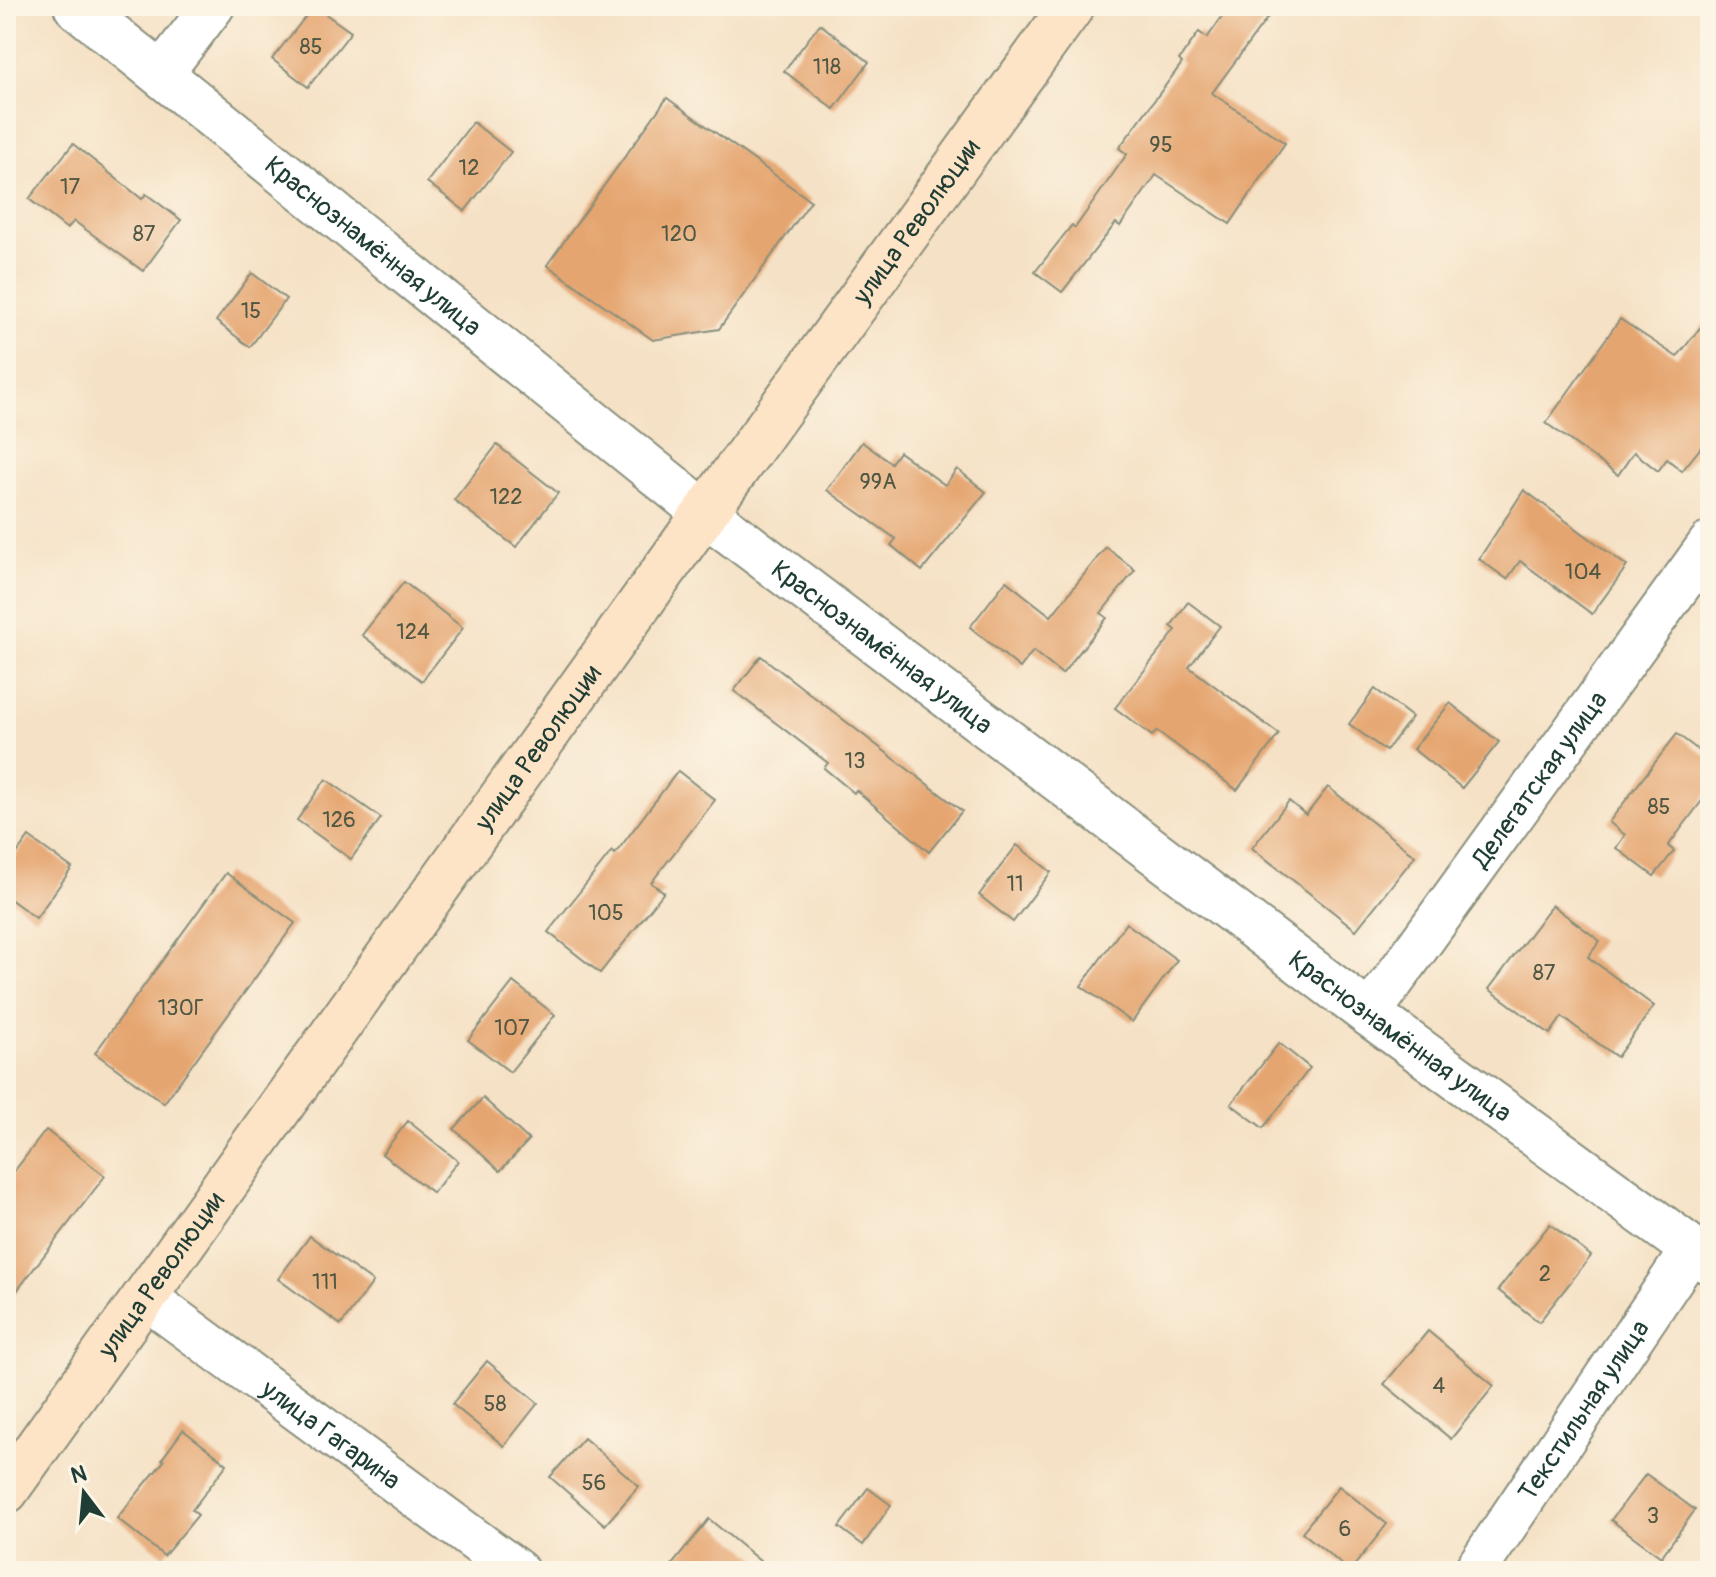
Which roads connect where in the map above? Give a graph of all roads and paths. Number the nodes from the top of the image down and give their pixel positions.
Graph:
1 (76, 6) edge
2 (213, 6) edge
3 (1072, 6) edge
4 (161, 74) junction
5 (705, 513) junction
6 (1710, 543) edge
7 (1369, 1014) junction
8 (1701, 1256) edge
9 (146, 1298) junction
10 (6, 1491) edge
11 (517, 1571) edge
12 (1475, 1571) edge

1 - 4 street, Краснознамённая улица
2 - 4 street
3 - 5 main road, улица Революции
4 - 5 street, Краснознамённая улица
5 - 7 street, Краснознамённая улица
5 - 9 main road, улица Революции
6 - 7 street, Делегатская улица
7 - 8 street, Краснознамённая улица
8 - 12 street, Текстильная улица
9 - 10 main road, улица Революции
9 - 11 street, улица Гагарина

